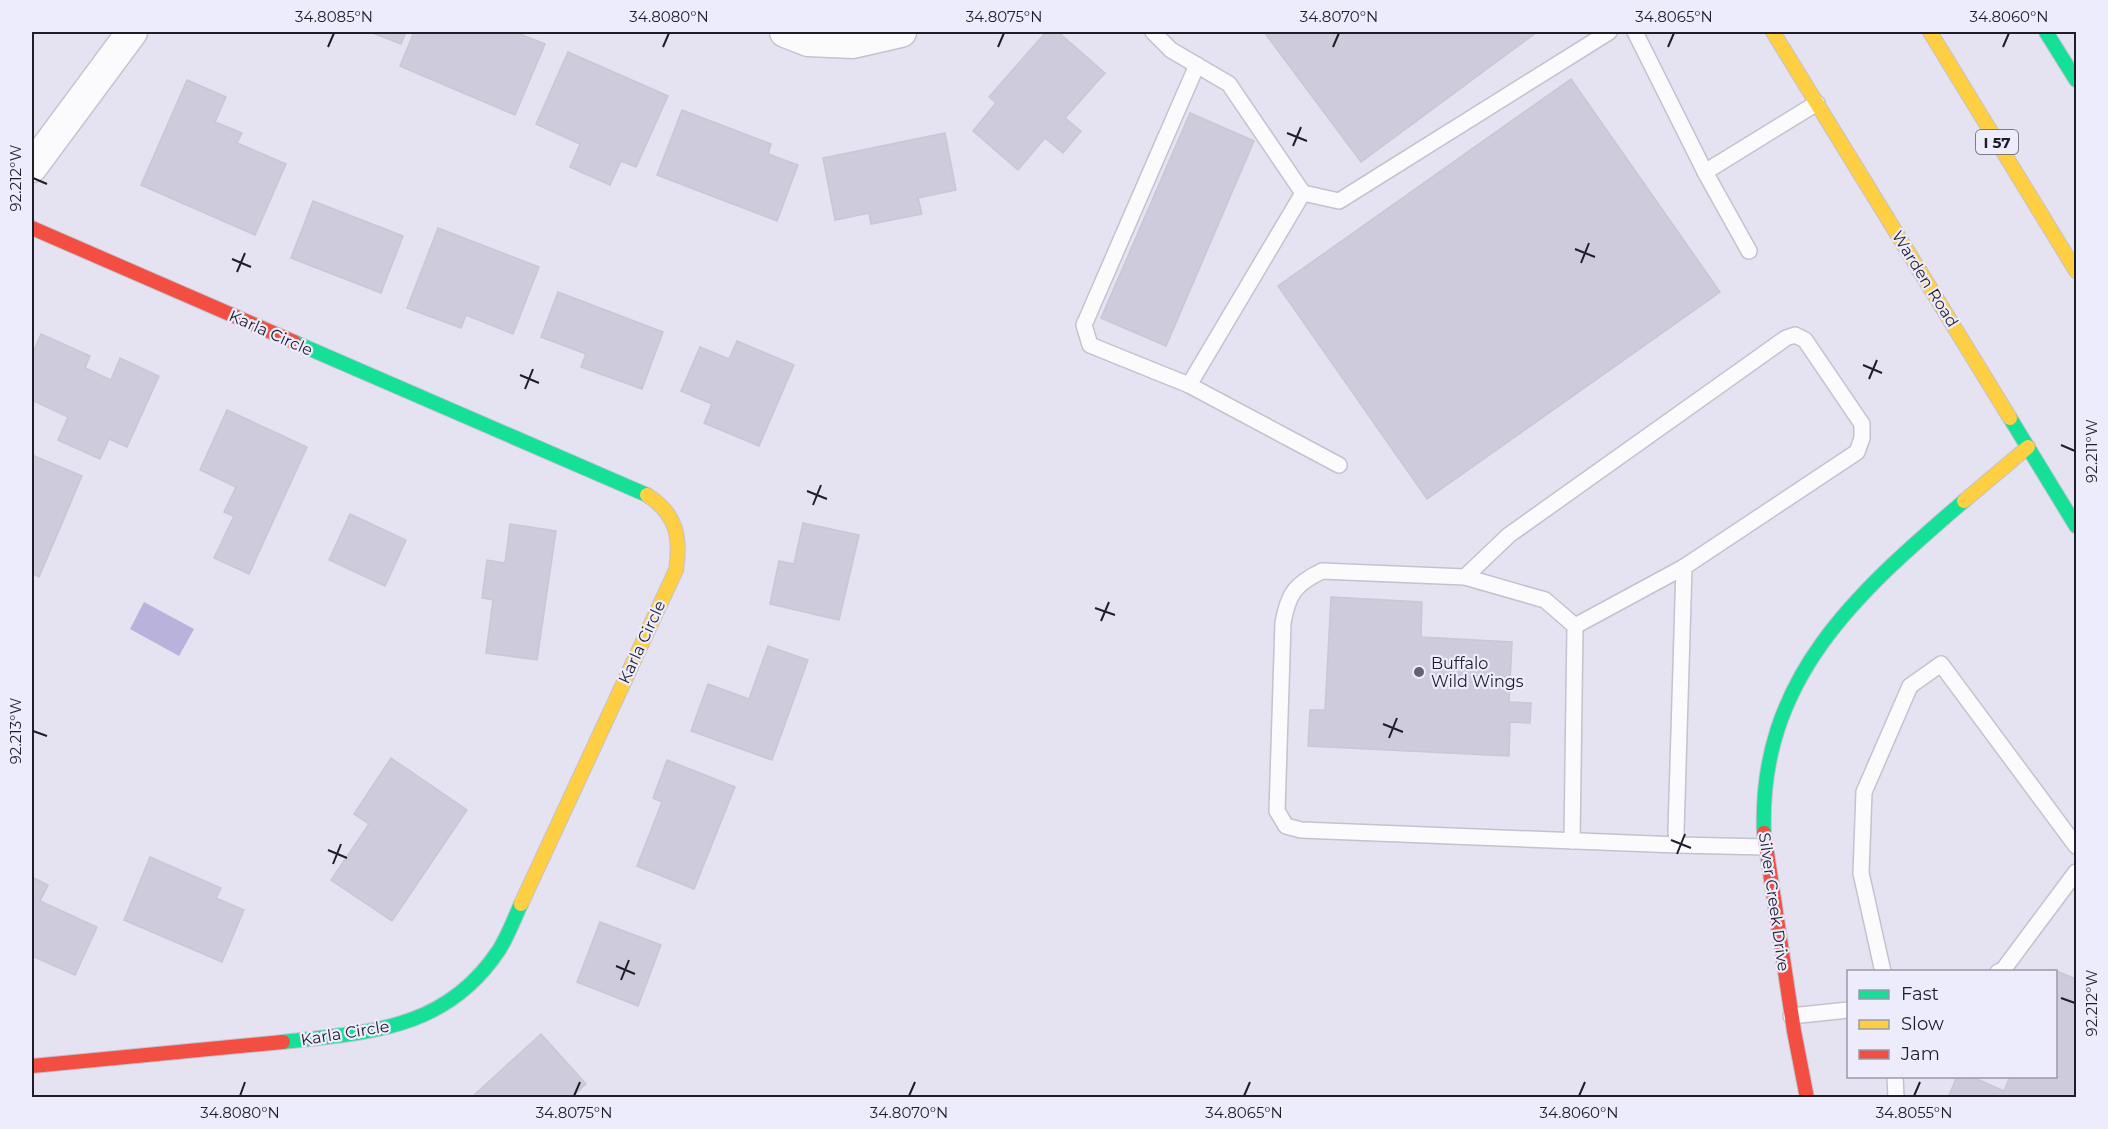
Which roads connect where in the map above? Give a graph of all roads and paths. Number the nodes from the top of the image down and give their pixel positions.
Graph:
1 (132, 32) edge
2 (785, 32) edge
3 (901, 32) edge
4 (1153, 32) edge
5 (1609, 32) edge
6 (1635, 32) edge
7 (1773, 32) edge
8 (1930, 32) edge
9 (2046, 32) edge
10 (1197, 65) junction
11 (2076, 80) edge
12 (1817, 103) junction
13 (32, 167) edge
14 (1705, 172) junction
15 (1303, 193) junction
16 (32, 228) edge
17 (1749, 250) dead end
18 (2076, 271) edge
19 (1188, 385) junction
20 (2028, 447) junction
21 (1339, 465) dead end
22 (2076, 526) edge
23 (1684, 567) junction
24 (1466, 576) junction
25 (1575, 626) junction
26 (1572, 841) junction
27 (1678, 845) junction
28 (2076, 846) edge
29 (1765, 847) junction
30 (2076, 872) edge
31 (1883, 970) edge
32 (2003, 970) edge
33 (1847, 1010) edge
34 (1791, 1016) junction
35 (32, 1066) edge
36 (1894, 1078) edge
37 (1807, 1098) edge
38 (1896, 1098) edge

1 - 13 street
2 - 3 street
4 - 10 lane
5 - 15 lane
6 - 14 lane
7 - 12 main road, Warden Road
8 - 18 main road, I 57
9 - 11 main road
10 - 15 lane
10 - 19 lane
12 - 14 lane
12 - 20 main road, Warden Road
14 - 17 lane
15 - 19 lane
16 - 35 main road, Karla Circle
19 - 21 lane
20 - 22 main road, Warden Road
20 - 29 main road, Silver Creek Drive
23 - 24 lane
23 - 25 lane
23 - 27 lane
24 - 25 lane
24 - 26 lane
25 - 26 lane
26 - 27 lane
27 - 29 lane
28 - 31 lane
29 - 34 main road, Silver Creek Drive
30 - 32 lane
33 - 34 lane
34 - 37 main road, Silver Creek Drive
36 - 38 lane

